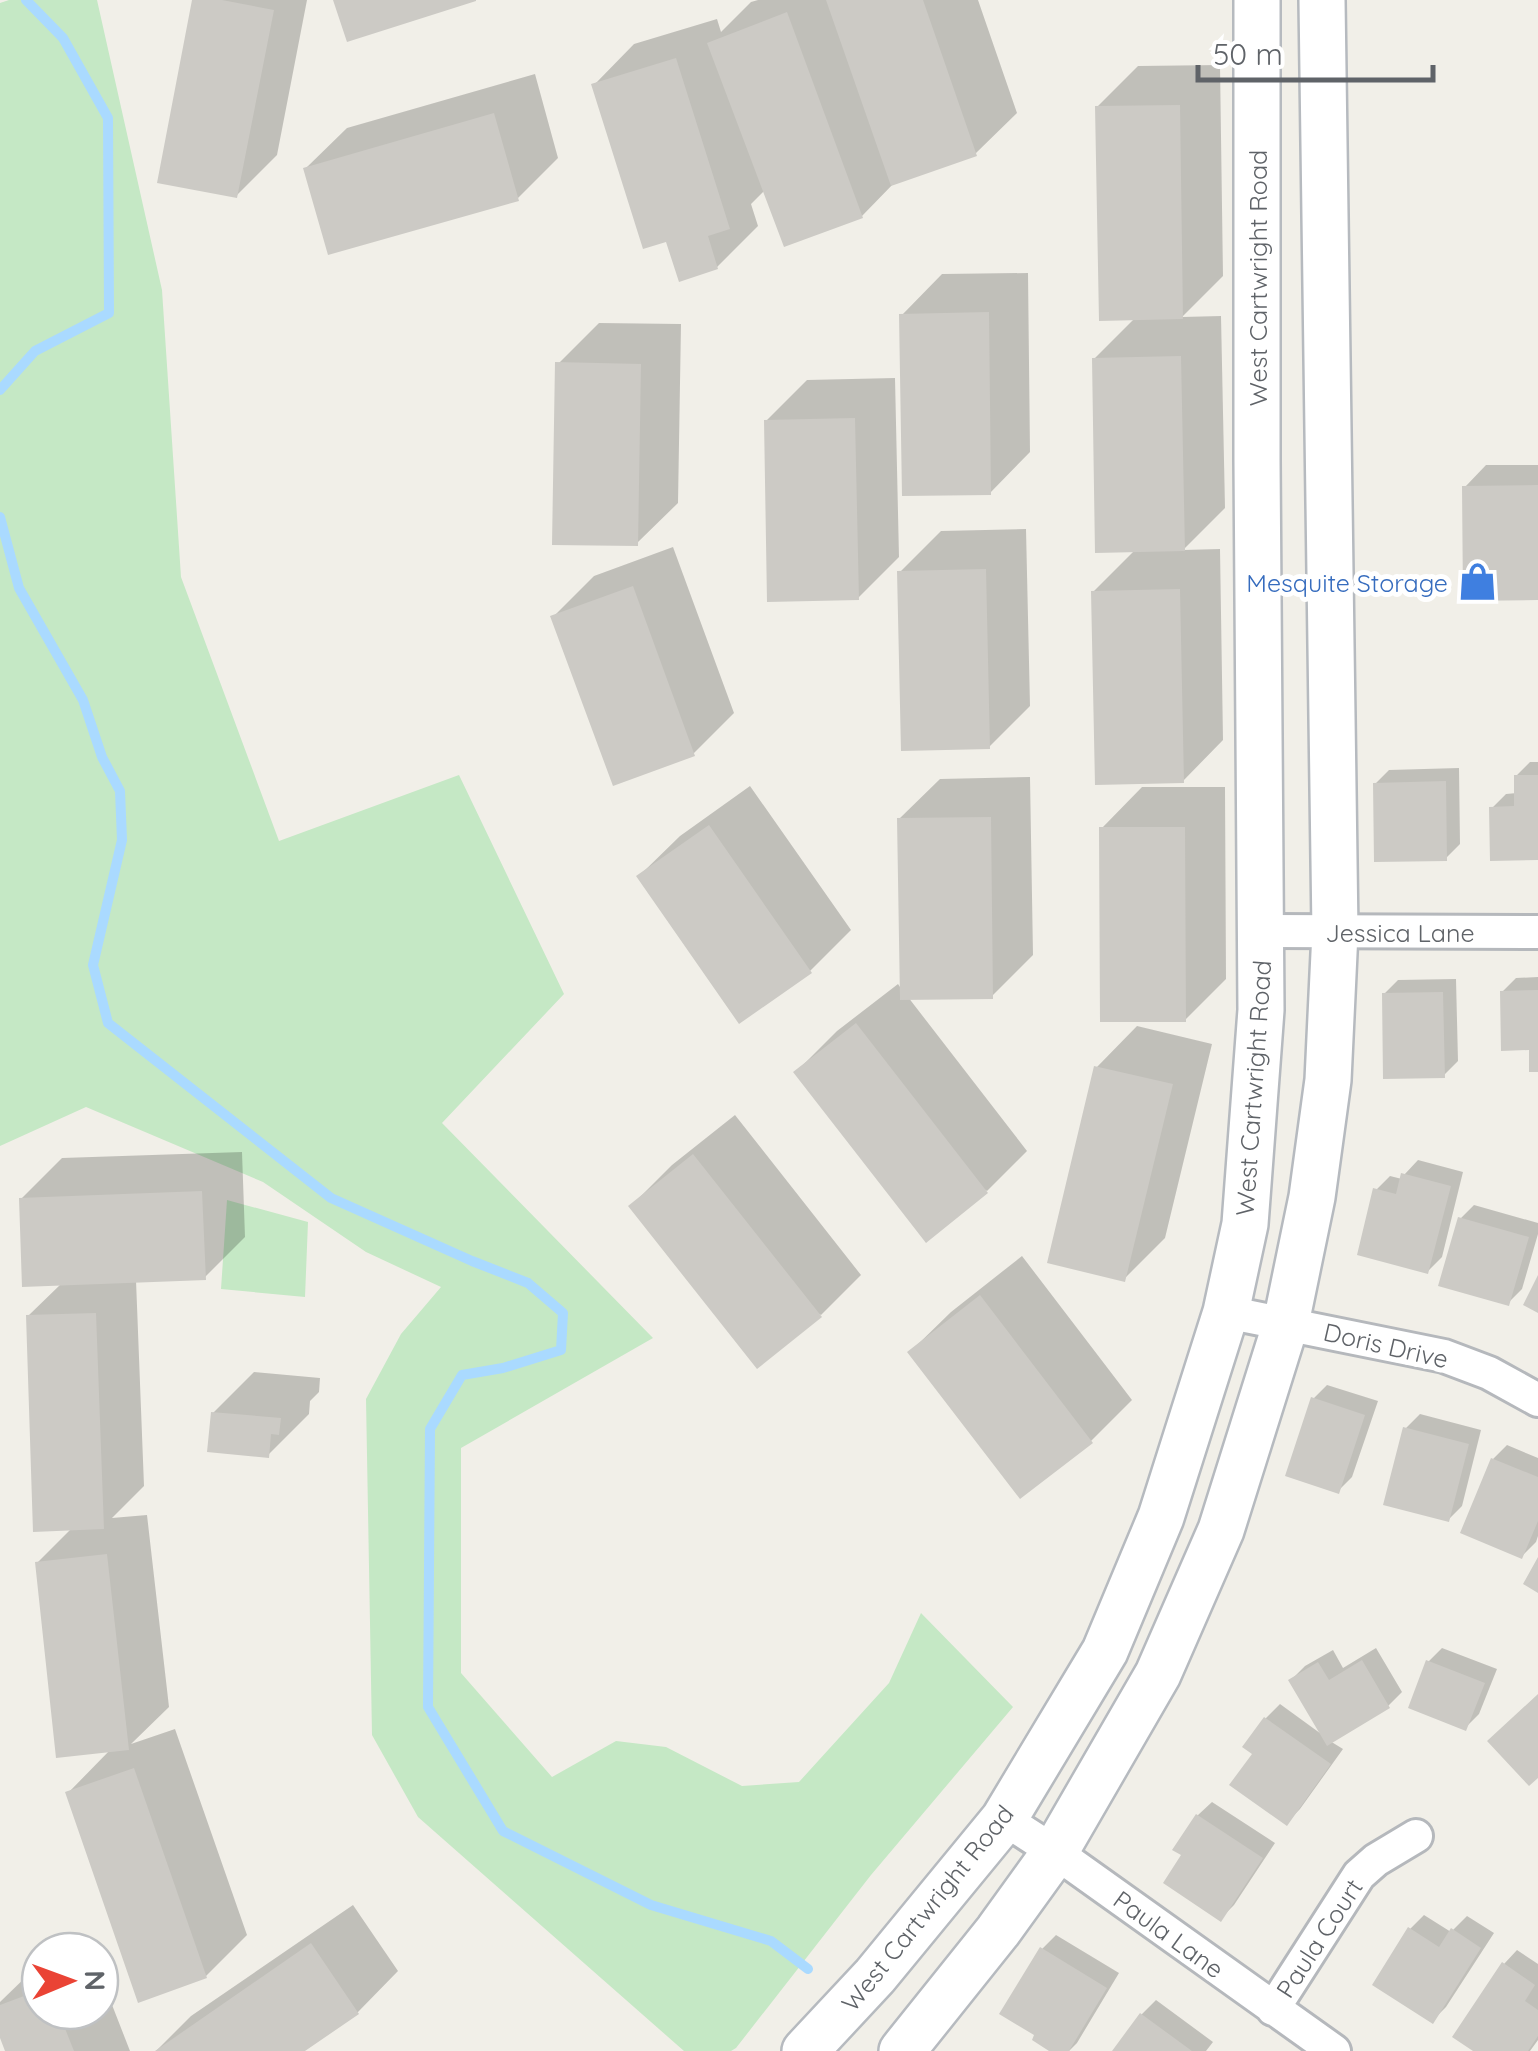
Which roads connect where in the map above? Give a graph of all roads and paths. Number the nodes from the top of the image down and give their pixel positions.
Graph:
1 (1257, 0) edge
2 (1322, 0) edge
3 (1324, 57) junction
4 (1258, 58) junction
5 (1262, 930) junction
6 (1336, 932) junction
7 (1538, 932) edge
8 (1226, 1312) junction
9 (1286, 1324) junction
10 (1538, 1400) edge
11 (1004, 1818) junction
12 (1416, 1836) dead end
13 (1055, 1852) junction
14 (1272, 2008) junction
15 (805, 2051) edge
16 (902, 2051) edge
17 (1334, 2051) edge

1 - 4 main road, West Cartwright Road
2 - 3 main road
3 - 4 main road
3 - 6 main road
4 - 5 main road, West Cartwright Road
5 - 6 street, Jessica Lane
5 - 8 main road, West Cartwright Road
6 - 7 street, Jessica Lane
6 - 9 main road
8 - 9 street, Doris Drive
8 - 11 main road, West Cartwright Road
9 - 10 street, Doris Drive
9 - 13 main road
11 - 13 street, Paula Lane
11 - 15 main road, West Cartwright Road
12 - 14 street, Paula Court
13 - 14 street, Paula Lane
13 - 16 main road
14 - 17 street, Paula Lane

